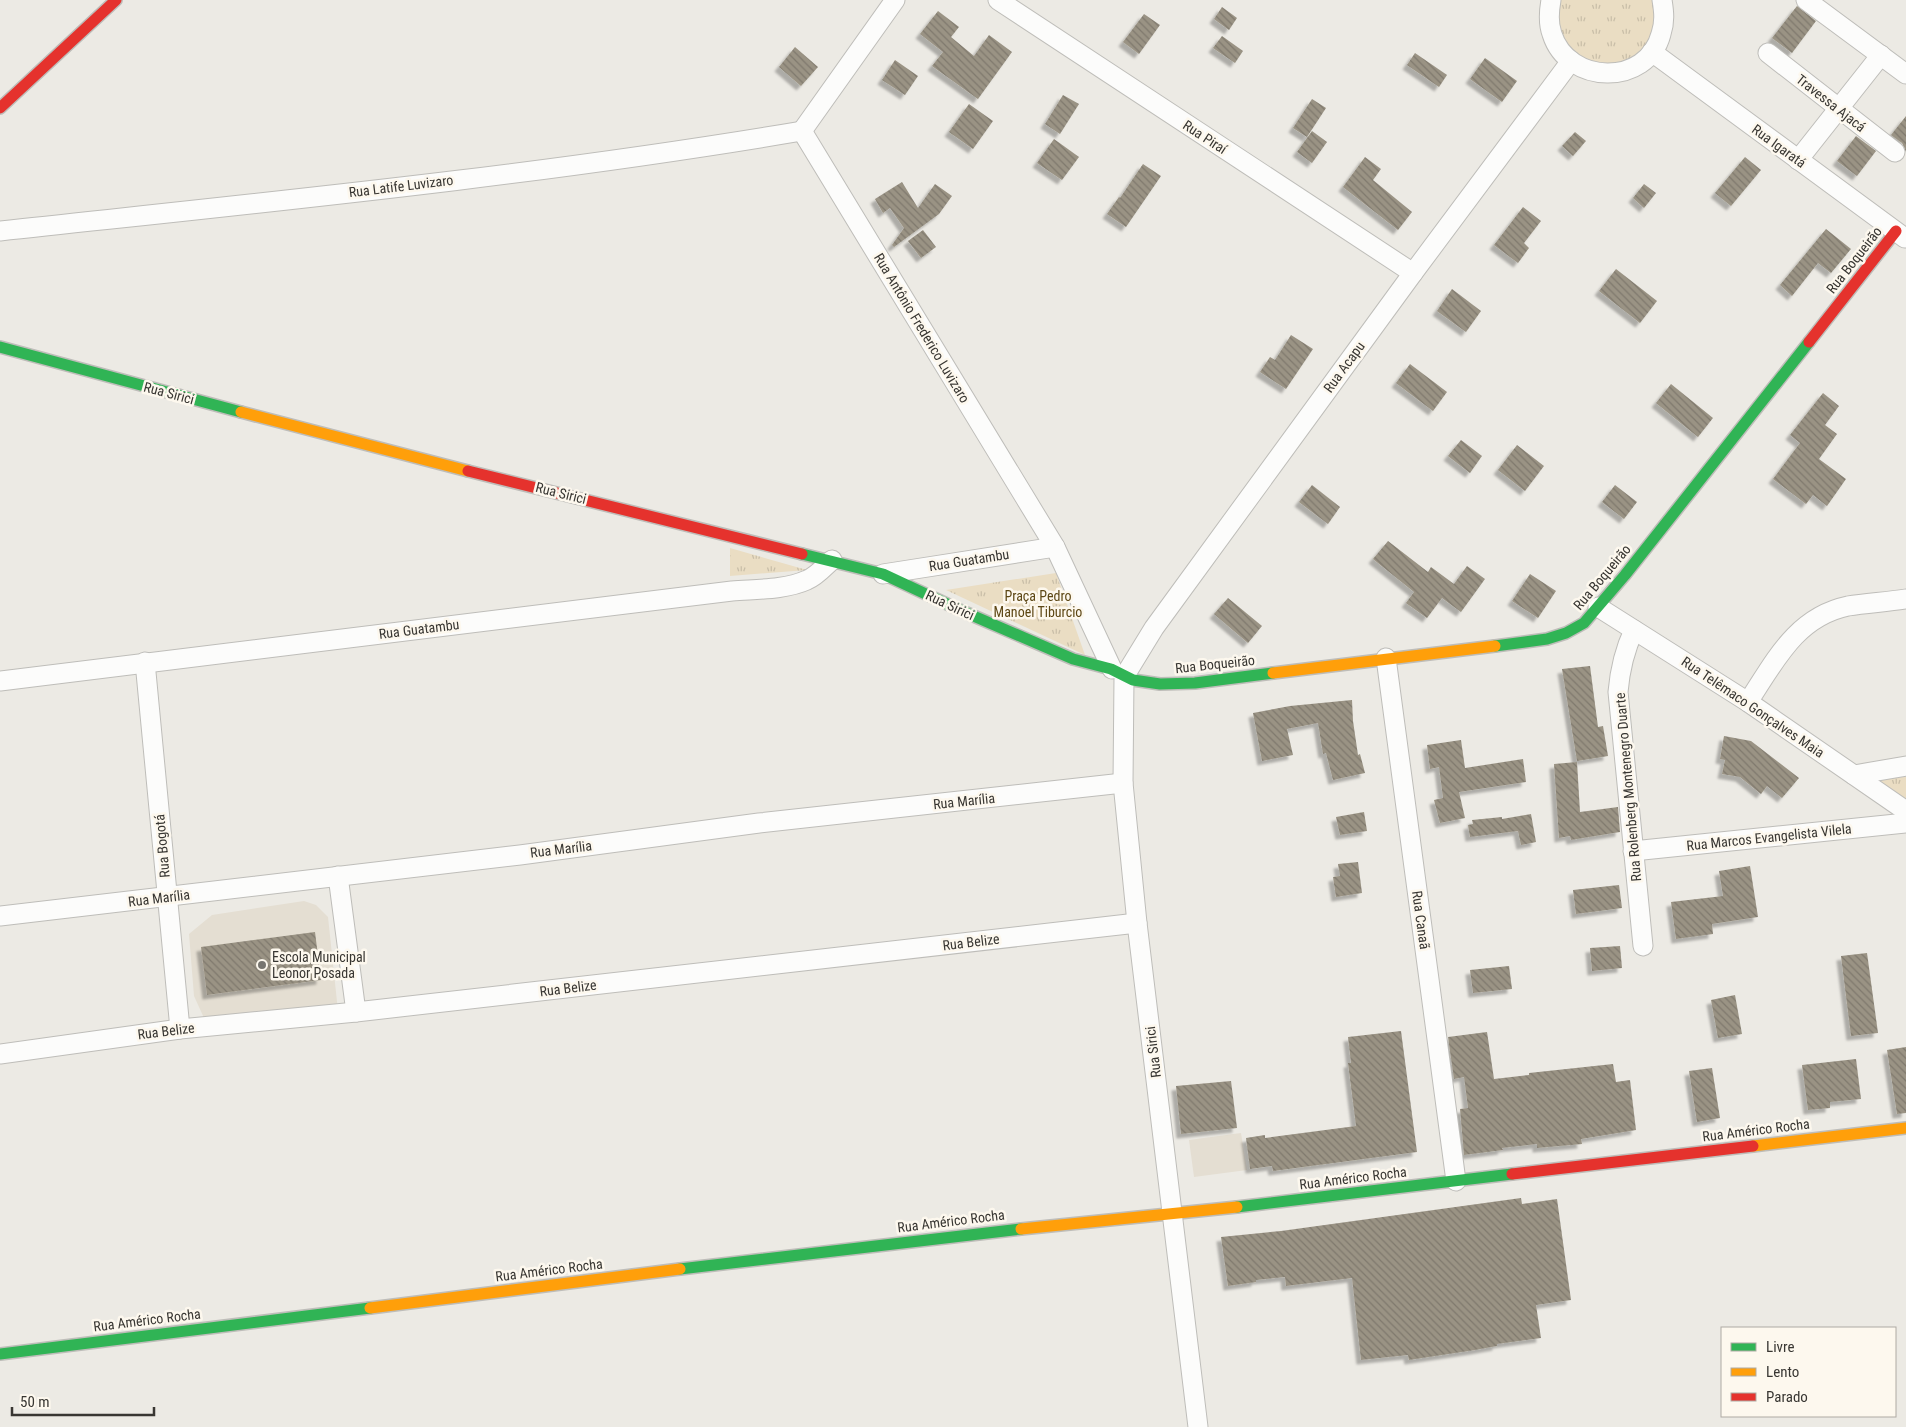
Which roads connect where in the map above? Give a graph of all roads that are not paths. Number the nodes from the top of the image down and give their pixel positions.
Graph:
1 (116, 0) edge
2 (895, 0) edge
3 (998, 0) edge
4 (1551, 0) edge
5 (1662, 0) edge
6 (1806, 0) edge
7 (1652, 52) junction
8 (1768, 53) dead end
9 (1881, 55) junction
10 (1571, 62) junction
11 (1906, 74) edge
12 (0, 108) edge
13 (1839, 109) junction
14 (802, 131) junction
15 (1895, 152) dead end
16 (1798, 160) junction
17 (0, 231) edge
18 (1901, 235) edge
19 (1413, 273) junction
20 (0, 347) edge
21 (1055, 547) junction
22 (832, 560) junction
23 (883, 574) junction
24 (1906, 600) edge
25 (1598, 607) junction
26 (1634, 630) junction
27 (1386, 658) junction
28 (145, 662) junction
29 (1118, 673) junction
30 (0, 681) edge
31 (1748, 702) junction
32 (1906, 766) edge
33 (1854, 775) junction
34 (1123, 783) junction
35 (1906, 810) edge
36 (1906, 823) edge
37 (1633, 851) junction
38 (338, 876) junction
39 (167, 898) junction
40 (0, 916) edge
41 (1137, 922) junction
42 (1642, 946) dead end
43 (356, 1012) junction
44 (180, 1029) junction
45 (0, 1054) edge
46 (1906, 1128) edge
47 (1456, 1181) junction
48 (1173, 1214) junction
49 (0, 1354) edge
50 (1198, 1427) edge

1 - 12 street
2 - 14 street
3 - 19 street, Rua Piraí
4 - 10 street
5 - 7 street
6 - 9 street
7 - 10 street
7 - 16 street, Rua Igaratá
8 - 13 street, Travessa Ajacá
9 - 11 street
9 - 13 street
10 - 19 street, Rua Acapu
13 - 15 street, Travessa Ajacá
13 - 16 street
14 - 17 street, Rua Latife Luvizaro
14 - 21 street, Rua Antônio Frederico Luvizaro
16 - 18 street, Rua Igaratá
18 - 25 street, Rua Boqueirão
19 - 29 street, Rua Acapu
20 - 22 street, Rua Sirici
21 - 23 street, Rua Guatambu
21 - 29 street, Rua Antônio Frederico Luvizaro
22 - 23 street, Rua Sirici
22 - 28 street, Rua Guatambu
23 - 29 street, Rua Sirici
24 - 31 street
25 - 26 street, Rua Telêmaco Gonçalves Maia
25 - 27 street, Rua Boqueirão
26 - 31 street, Rua Telêmaco Gonçalves Maia
26 - 37 street, Rua Rolenberg Montenegro Duarte
27 - 29 street, Rua Boqueirão
27 - 47 street, Rua Canaã
28 - 30 street, Rua Guatambu
28 - 39 street, Rua Bogotá
29 - 34 street, Rua Sirici
31 - 33 street, Rua Telêmaco Gonçalves Maia
32 - 33 street
33 - 35 street, Rua Telêmaco Gonçalves Maia
34 - 38 street, Rua Marília
34 - 41 street, Rua Sirici
36 - 37 street, Rua Marcos Evangelista Vilela
37 - 42 street, Rua Rolenberg Montenegro Duarte
38 - 39 street, Rua Marília
38 - 43 street
39 - 40 street, Rua Marília
39 - 44 street, Rua Bogotá
41 - 43 street, Rua Belize
41 - 48 street, Rua Sirici
43 - 44 street, Rua Belize
44 - 45 street, Rua Belize
46 - 47 street, Rua Américo Rocha
47 - 48 street, Rua Américo Rocha
48 - 49 street, Rua Américo Rocha
48 - 50 street, Rua Sirici

